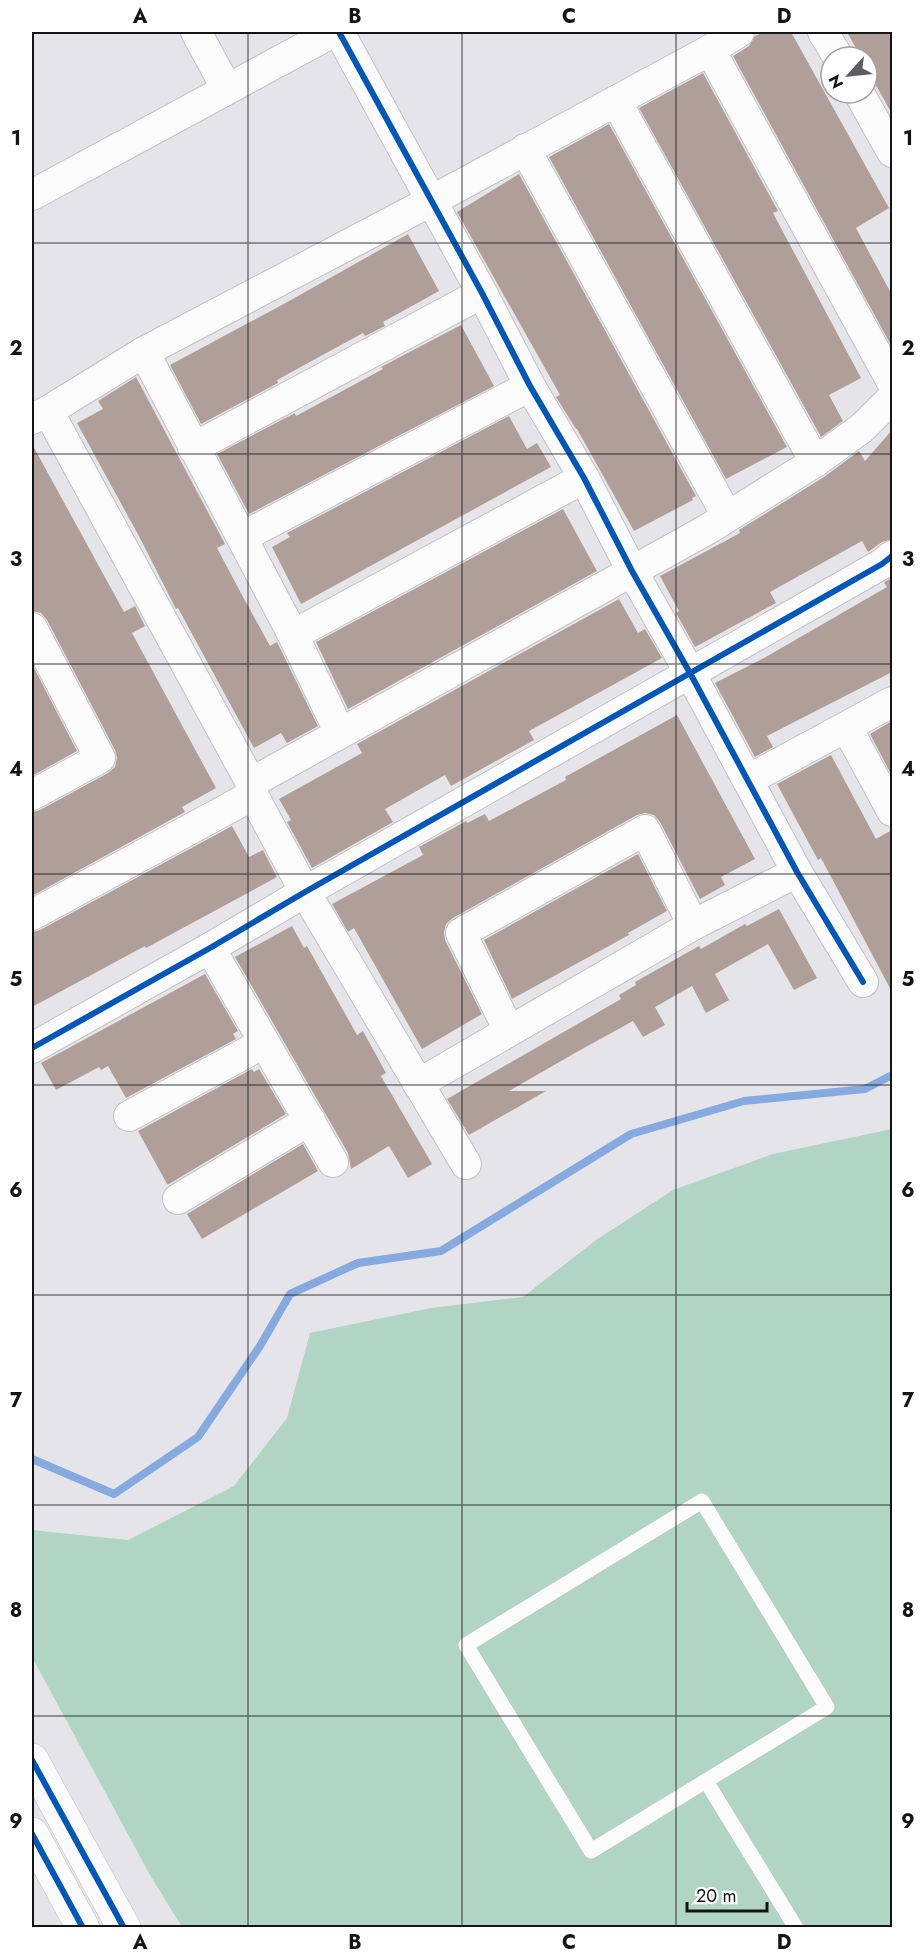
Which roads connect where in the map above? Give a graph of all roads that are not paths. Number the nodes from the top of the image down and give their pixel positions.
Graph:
1 (196, 32) edge
2 (333, 32) edge
3 (339, 32) edge
4 (739, 32) edge
5 (823, 32) edge
6 (831, 45) edge
7 (710, 50) junction
8 (227, 89) junction
9 (616, 101) junction
10 (866, 105) edge
11 (525, 149) junction
12 (892, 152) edge
13 (32, 195) edge
14 (431, 201) junction
15 (482, 293) junction
16 (144, 352) junction
17 (892, 382) edge
18 (530, 386) junction
19 (892, 398) edge
20 (40, 415) edge
21 (193, 448) junction
22 (815, 462) junction
23 (584, 478) junction
24 (727, 516) junction
25 (242, 537) junction
26 (892, 556) edge
27 (632, 571) junction
28 (32, 628) edge
29 (293, 635) junction
30 (690, 673) junction
31 (892, 702) edge
32 (847, 728) junction
33 (340, 733) junction
34 (748, 780) junction
35 (252, 789) junction
36 (32, 795) edge
37 (892, 811) edge
38 (797, 872) junction
39 (305, 892) junction
40 (32, 915) edge
41 (693, 925) junction
42 (210, 948) junction
43 (863, 982) dead end
44 (509, 1031) junction
45 (264, 1043) junction
46 (32, 1048) edge
47 (418, 1084) junction
48 (129, 1116) dead end
49 (310, 1120) junction
50 (333, 1162) dead end
51 (466, 1164) dead end
52 (178, 1198) dead end
53 (32, 1760) edge
54 (706, 1781) junction
55 (32, 1834) edge
56 (83, 1928) edge
57 (124, 1928) edge
58 (796, 1928) edge

1 - 8 street
2 - 8 street
3 - 14 street
4 - 7 street
5 - 6 street
7 - 9 street
7 - 17 street
8 - 13 street
9 - 11 street
9 - 22 street
10 - 12 street
11 - 14 street
11 - 24 street
14 - 15 street
14 - 16 street
15 - 18 street
15 - 21 street
16 - 20 street
16 - 21 street
18 - 23 street
18 - 25 street
19 - 22 street
20 - 35 street
21 - 25 street
22 - 24 street
23 - 27 street
23 - 29 street
24 - 27 street
25 - 29 street
26 - 30 street
27 - 30 street
27 - 33 street
28 - 36 street
29 - 33 street
30 - 34 street
30 - 39 street
31 - 32 street
32 - 34 street
32 - 37 street
33 - 35 street
34 - 38 street
35 - 39 street
35 - 40 street
38 - 41 street
38 - 43 street
39 - 42 street
39 - 47 street
41 - 44 street
41 - 44 street
42 - 45 street
42 - 46 street
44 - 47 street
45 - 48 street
45 - 49 street
47 - 51 street
49 - 50 street
49 - 52 street
53 - 57 street
54 - 54 lane
54 - 58 lane
55 - 56 street

